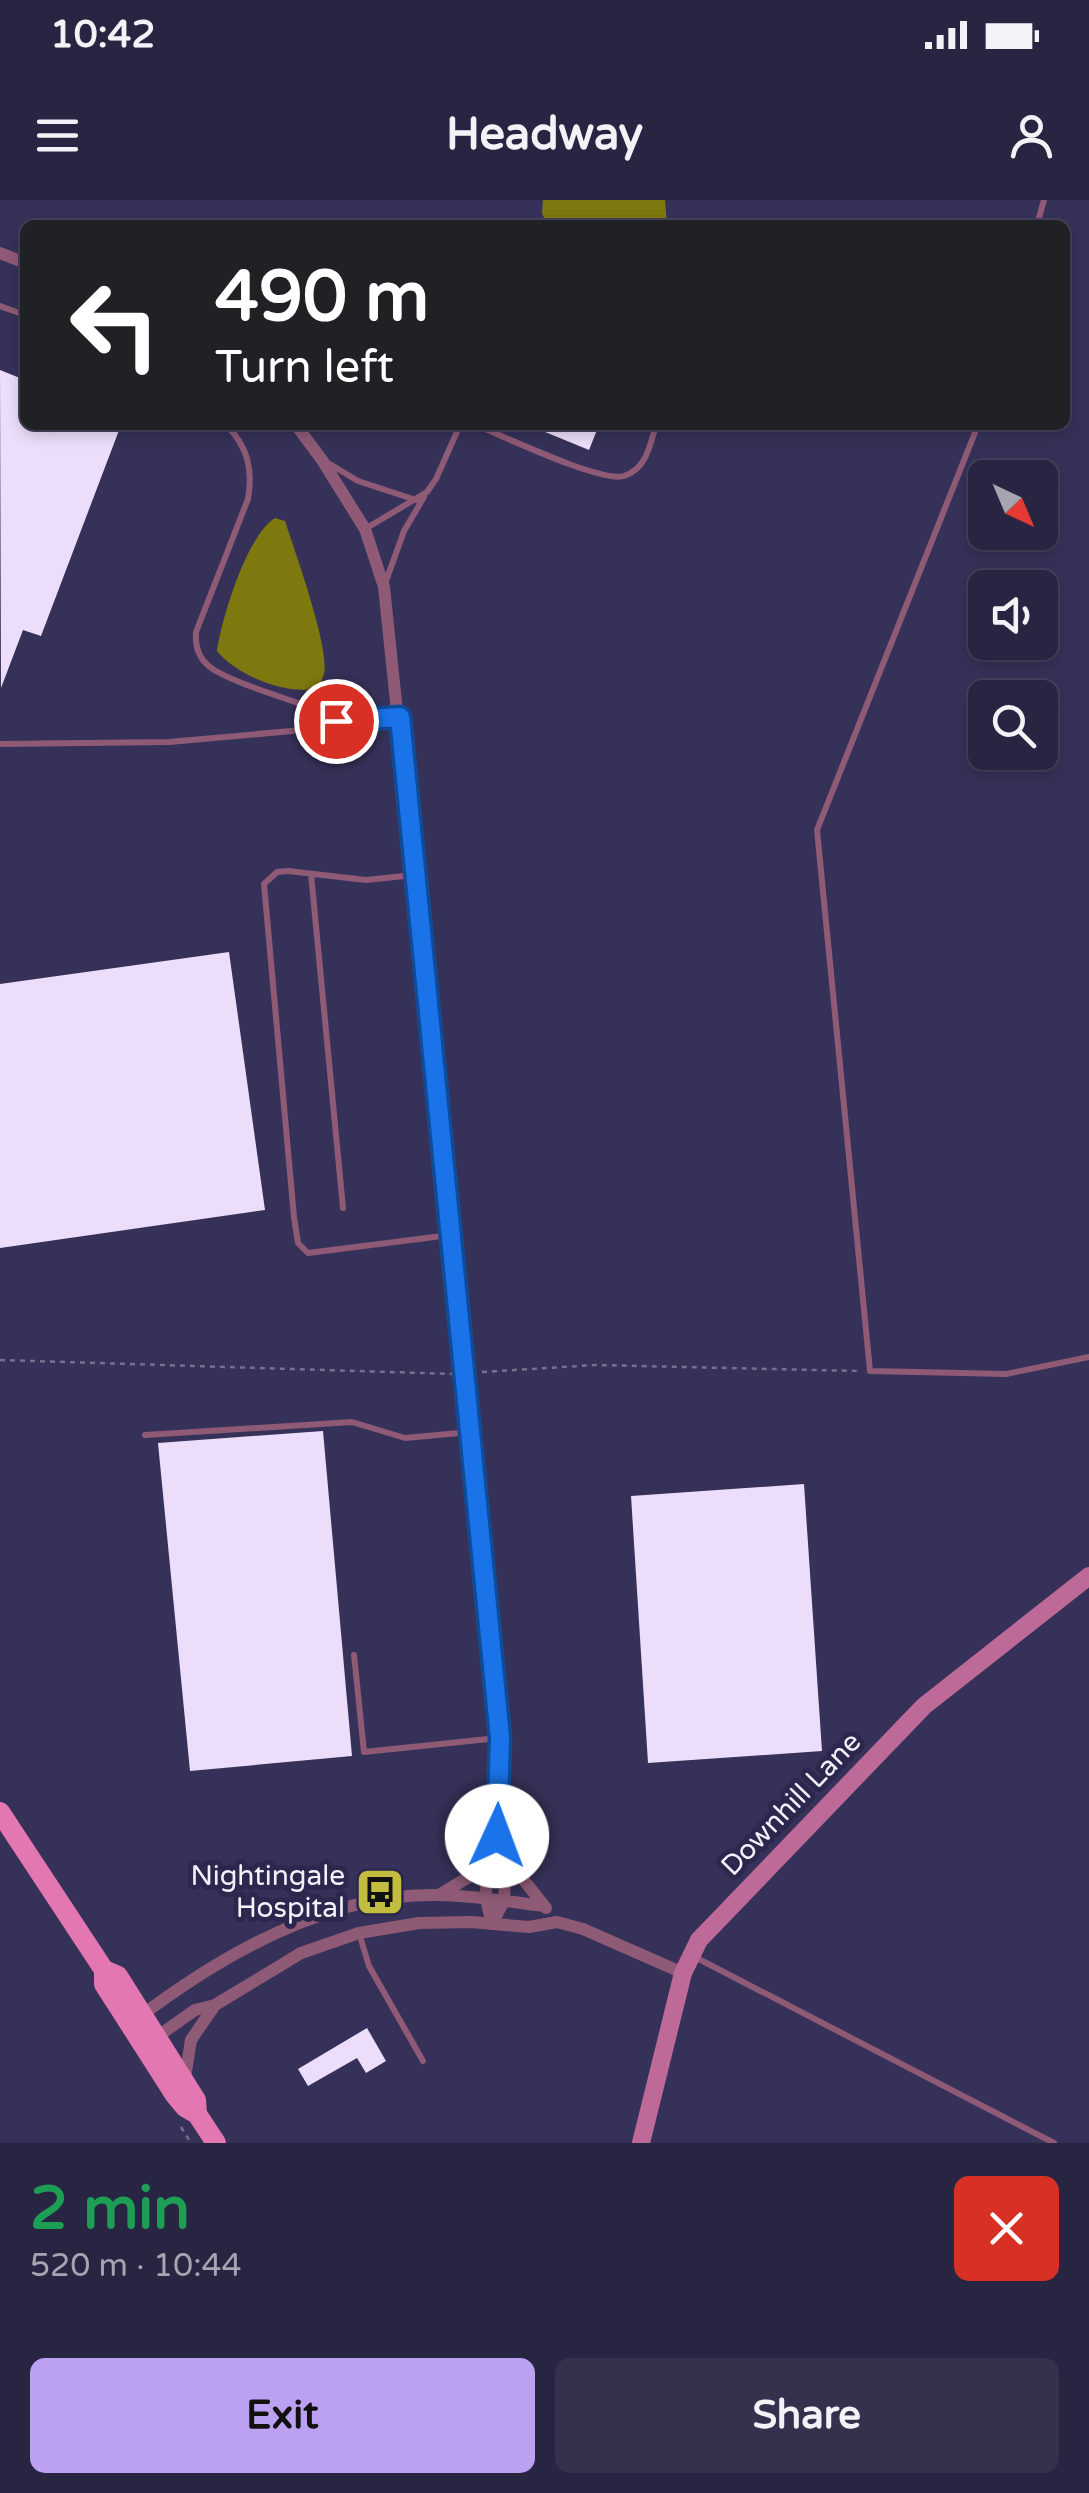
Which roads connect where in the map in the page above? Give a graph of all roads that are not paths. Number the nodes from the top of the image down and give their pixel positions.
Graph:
1 (230, 430) edge
2 (300, 430) edge
3 (458, 430) edge
4 (488, 430) edge
5 (654, 430) edge
6 (976, 430) edge
7 (322, 460) junction
8 (427, 492) junction
9 (416, 500) junction
10 (365, 529) junction
11 (384, 588) junction
12 (400, 717) junction
13 (336, 721) junction
14 (0, 744) edge
15 (311, 874) junction
16 (414, 875) junction
17 (344, 1208) dead end
18 (450, 1234) junction
19 (1089, 1356) edge
20 (472, 1432) junction
21 (145, 1434) dead end
22 (1089, 1576) edge
23 (354, 1654) dead end
24 (500, 1738) junction
25 (0, 1812) edge
26 (497, 1836) junction
27 (506, 1854) junction
28 (487, 1857) junction
29 (439, 1894) junction
30 (486, 1900) junction
31 (504, 1901) junction
32 (544, 1906) junction
33 (556, 1922) junction
34 (492, 1924) junction
35 (359, 1934) junction
36 (688, 1964) junction
37 (215, 2004) junction
38 (136, 2020) junction
39 (150, 2041) junction
40 (422, 2061) dead end
41 (184, 2083) junction
42 (197, 2114) junction
43 (216, 2143) edge
44 (641, 2143) edge
45 (1054, 2143) edge

1 - 13 lane
2 - 7 street
3 - 8 lane
4 - 5 lane
6 - 19 lane
7 - 9 lane
7 - 10 street
8 - 9 lane
8 - 11 lane
9 - 10 lane
10 - 11 street
11 - 12 street
12 - 13 lane
12 - 16 street
13 - 14 lane
15 - 16 lane
15 - 17 lane
15 - 18 lane
16 - 18 street
18 - 20 street
20 - 21 lane
20 - 24 street
22 - 36 street, Downhill Lane
23 - 24 lane
24 - 26 street
25 - 38 main road
26 - 27 street
26 - 28 street
27 - 31 street
27 - 32 street
28 - 29 street
28 - 30 street
29 - 30 street
29 - 38 street
30 - 31 street
30 - 34 street
31 - 32 street
31 - 34 street
32 - 33 street
33 - 34 street
33 - 36 street
34 - 35 street
35 - 37 street
35 - 40 lane
36 - 44 street, Downhill Lane
36 - 45 lane
37 - 39 street
37 - 41 street
38 - 39 main road
39 - 41 main road
39 - 42 main road
41 - 42 main road
42 - 43 main road

